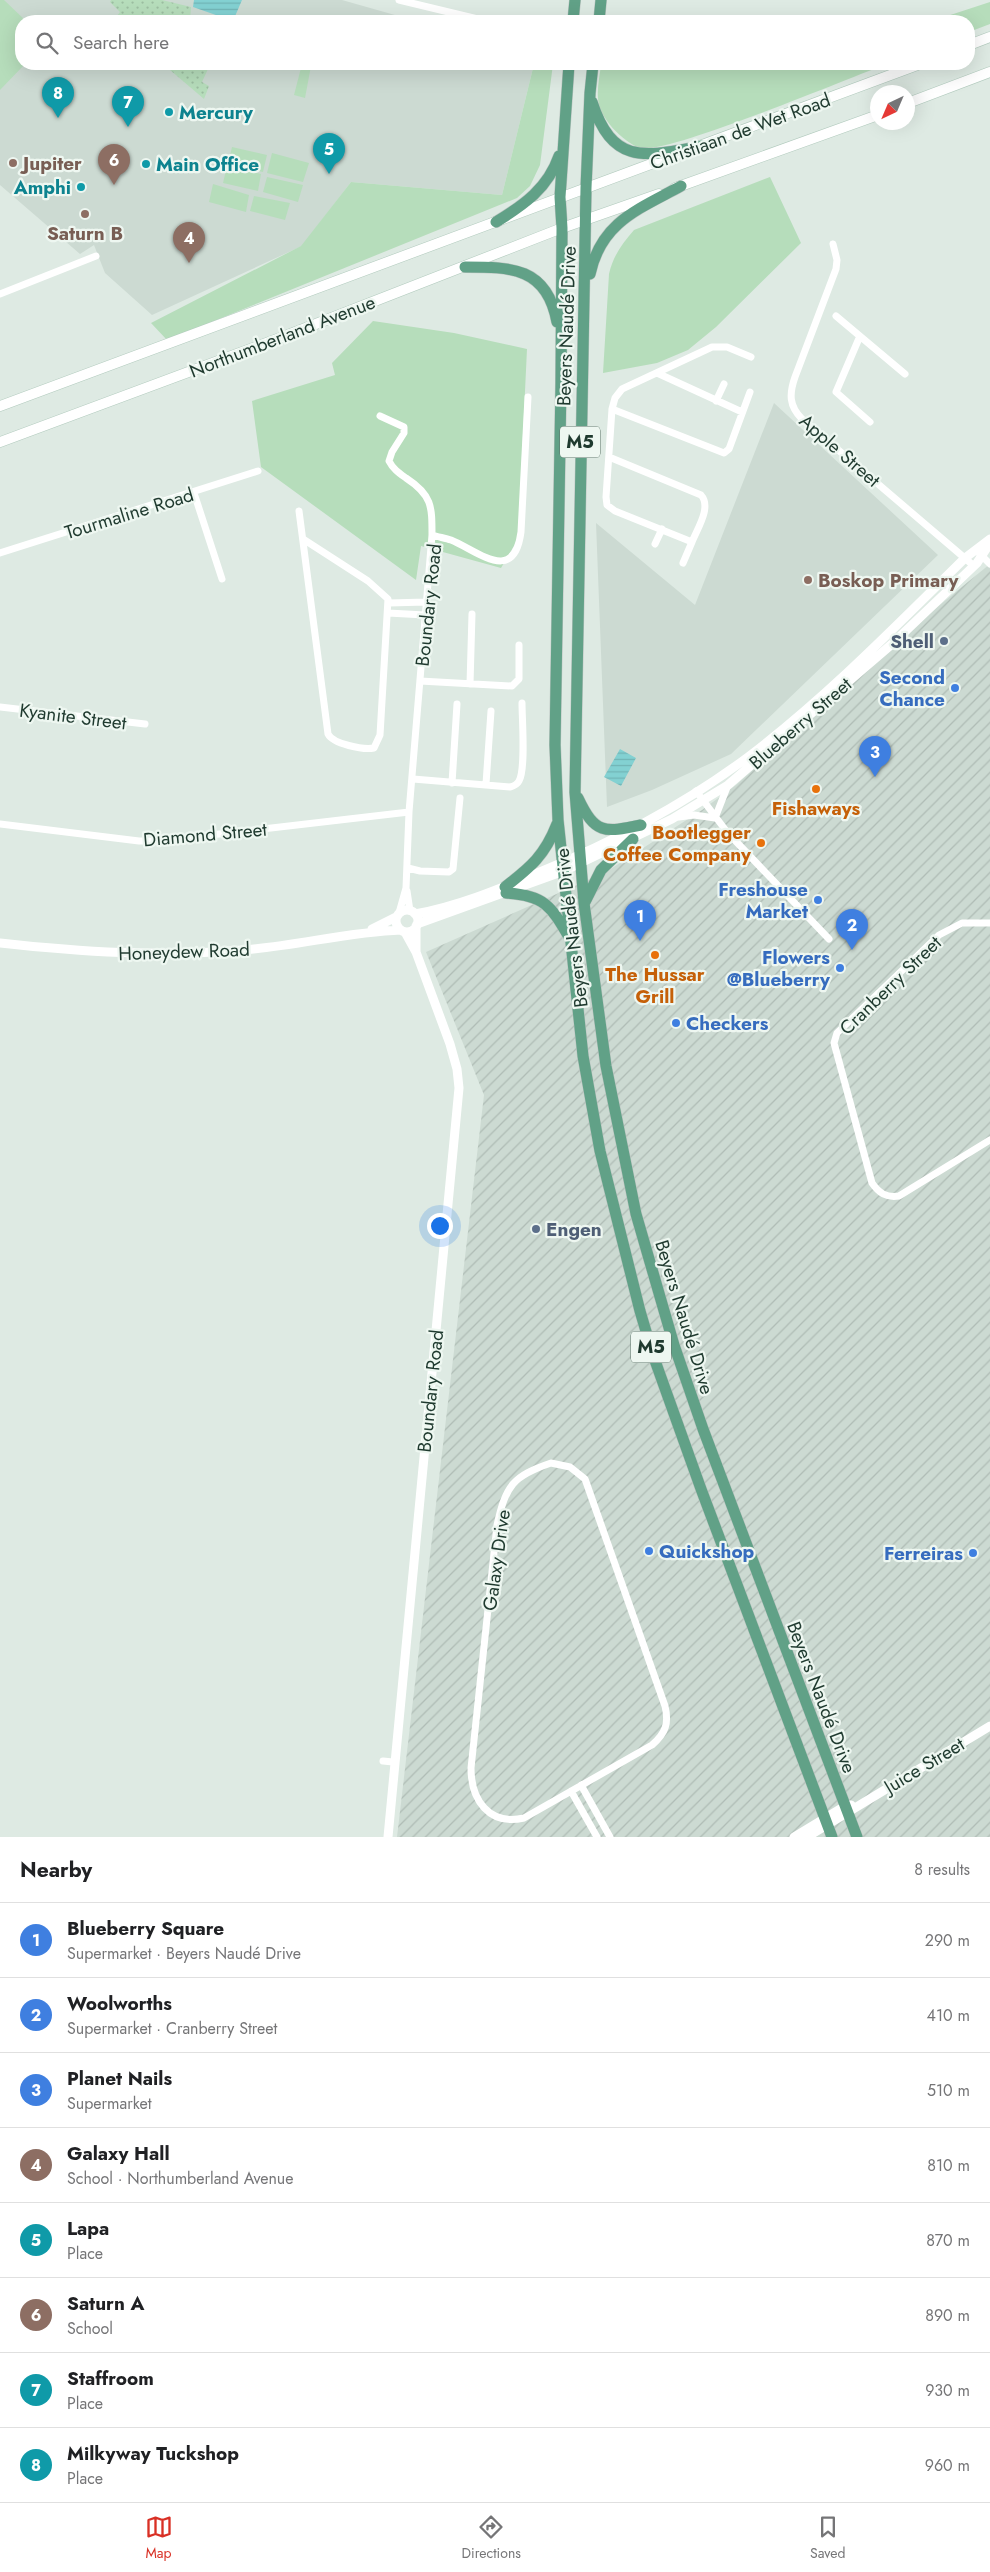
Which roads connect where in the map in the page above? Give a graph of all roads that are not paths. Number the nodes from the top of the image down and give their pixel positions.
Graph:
1 (399, 0) edge
2 (575, 0) edge
3 (602, 0) edge
4 (461, 15) edge
5 (574, 15) edge
6 (600, 15) edge
7 (990, 37) edge
8 (975, 43) edge
9 (569, 70) edge
10 (592, 70) edge
11 (904, 70) edge
12 (990, 72) edge
13 (590, 93) junction
14 (915, 101) edge
15 (870, 118) edge
16 (563, 144) junction
17 (702, 146) junction
18 (681, 186) junction
19 (586, 188) junction
20 (560, 197) junction
21 (586, 220) junction
22 (496, 222) junction
23 (562, 228) junction
24 (833, 244) dead end
25 (96, 256) dead end
26 (465, 267) junction
27 (0, 294) edge
28 (584, 298) junction
29 (836, 316) dead end
30 (860, 336) junction
31 (561, 340) junction
32 (751, 357) dead end
33 (657, 373) junction
34 (905, 374) dead end
35 (724, 384) dead end
36 (750, 392) dead end
37 (528, 397) dead end
38 (716, 401) junction
39 (0, 406) edge
40 (612, 409) junction
41 (742, 412) junction
42 (380, 416) dead end
43 (870, 422) dead end
44 (0, 442) edge
45 (609, 457) junction
46 (258, 471) dead end
47 (194, 493) junction
48 (299, 511) dead end
49 (662, 529) junction
50 (432, 535) junction
51 (303, 539) junction
52 (990, 539) edge
53 (692, 542) junction
54 (990, 543) edge
55 (655, 544) dead end
56 (975, 549) junction
57 (0, 553) edge
58 (982, 556) junction
59 (965, 558) junction
60 (683, 563) dead end
61 (990, 564) edge
62 (974, 566) junction
63 (222, 579) dead end
64 (426, 602) junction
65 (389, 603) junction
66 (388, 613) junction
67 (472, 614) dead end
68 (425, 615) junction
69 (519, 645) dead end
70 (420, 682) junction
71 (470, 684) junction
72 (522, 703) dead end
73 (457, 704) dead end
74 (0, 707) edge
75 (491, 711) dead end
76 (145, 724) dead end
77 (413, 779) junction
78 (452, 783) junction
79 (486, 784) junction
80 (728, 785) junction
81 (696, 791) junction
82 (575, 792) junction
83 (460, 798) dead end
84 (702, 800) junction
85 (410, 812) junction
86 (715, 818) junction
87 (672, 819) junction
88 (558, 820) junction
89 (0, 824) edge
90 (641, 825) junction
91 (633, 839) junction
92 (580, 859) junction
93 (563, 867) junction
94 (408, 868) junction
95 (406, 888) junction
96 (506, 890) junction
97 (584, 903) junction
98 (413, 912) junction
99 (398, 915) junction
100 (990, 923) edge
101 (417, 925) junction
102 (367, 931) junction
103 (403, 931) junction
104 (829, 939) dead end
105 (571, 940) junction
106 (0, 943) edge
107 (416, 952) junction
108 (990, 1140) edge
109 (990, 1726) edge
110 (383, 1761) dead end
111 (393, 1762) junction
112 (581, 1785) junction
113 (571, 1791) junction
114 (847, 1810) junction
115 (828, 1827) edge
116 (388, 1837) edge
117 (597, 1837) edge
118 (610, 1837) edge
119 (794, 1837) edge
120 (807, 1837) edge
121 (856, 1837) edge

1 - 4 street
2 - 5 main road
3 - 6 main road
7 - 8 main road
9 - 16 main road, Beyers Naudé Drive / M5
10 - 13 main road, Beyers Naudé Drive / M5
11 - 17 main road, Christiaan de Wet Road
12 - 14 main road
13 - 17 main road
13 - 19 main road, Beyers Naudé Drive / M5
15 - 18 main road, Christiaan de Wet Road
16 - 20 main road, Beyers Naudé Drive / M5
16 - 22 main road
17 - 19 main road, Christiaan de Wet Road
18 - 21 main road, Christiaan de Wet Road
18 - 28 main road
19 - 20 main road, Christiaan de Wet Road
19 - 21 main road, Beyers Naudé Drive / M5
20 - 22 main road, Northumberland Avenue
20 - 23 main road, Beyers Naudé Drive / M5
21 - 23 main road, Christiaan de Wet Road
21 - 28 main road, Beyers Naudé Drive / M5
22 - 39 main road, Northumberland Avenue
23 - 26 main road, Northumberland Avenue
23 - 31 main road, Beyers Naudé Drive / M5
24 - 59 street, Apple Street
25 - 27 street
26 - 31 main road
26 - 44 main road, Northumberland Avenue
28 - 82 main road, Beyers Naudé Drive / M5
29 - 30 street
30 - 34 street
30 - 43 street
31 - 88 main road, Beyers Naudé Drive / M5
32 - 33 street
33 - 38 street
33 - 40 street
35 - 38 street
36 - 41 street
37 - 50 street, Boundary Road
38 - 41 street
40 - 41 street
40 - 45 street
42 - 50 street
45 - 49 street
45 - 53 street
46 - 47 street, Tourmaline Road
47 - 57 street, Tourmaline Road
47 - 63 street
48 - 51 street
49 - 53 street
49 - 55 street
50 - 64 street, Boundary Road
51 - 65 street
51 - 66 street
52 - 56 street, Blueberry Street
53 - 60 street
54 - 58 street, Blueberry Street
56 - 58 street
56 - 59 street, Blueberry Street
58 - 61 street
58 - 62 street, Blueberry Street
59 - 62 street, Apple Street
59 - 81 street, Blueberry Street
62 - 80 street, Blueberry Street
64 - 65 street
64 - 68 street, Boundary Road
65 - 66 street
66 - 68 street
67 - 71 street
68 - 70 street, Boundary Road
69 - 71 street
70 - 71 street
70 - 77 street, Boundary Road
72 - 79 street
73 - 78 street
74 - 76 street, Kyanite Street
75 - 79 street
77 - 78 street
77 - 85 street, Boundary Road
78 - 79 street
80 - 84 street, Blueberry Street
80 - 86 street
81 - 84 street
81 - 90 street, Blueberry Street
82 - 90 main road
82 - 92 main road, Beyers Naudé Drive / M5
83 - 94 street
84 - 86 street
84 - 87 street, Blueberry Street
85 - 89 street, Diamond Street
85 - 94 street, Boundary Road
86 - 87 street
86 - 104 street
87 - 91 street, Blueberry Street
88 - 93 main road, Beyers Naudé Drive / M5
88 - 96 main road
90 - 92 street, Blueberry Street
91 - 92 street, Blueberry Street
91 - 97 main road
92 - 93 street
92 - 97 main road, Beyers Naudé Drive / M5
93 - 96 street
93 - 105 main road, Beyers Naudé Drive / M5
94 - 95 street, Boundary Road
95 - 98 street, Boundary Road
95 - 99 street, Boundary Road
96 - 98 street
96 - 101 street
96 - 105 main road
97 - 114 main road, Beyers Naudé Drive / M5
98 - 99 street
98 - 101 street
99 - 102 street, Honeydew Road
99 - 103 street
100 - 108 street, Cranberry Street
101 - 103 street
101 - 107 street, Boundary Road
102 - 103 street, Honeydew Road
102 - 106 street, Honeydew Road
103 - 107 street, Boundary Road
105 - 115 main road, Beyers Naudé Drive / M5
107 - 111 street, Boundary Road
109 - 114 street, Juice Street
110 - 111 street
111 - 116 street, Boundary Road
112 - 113 street, Galaxy Drive
112 - 113 street, Galaxy Drive
112 - 118 street
113 - 117 street
114 - 115 street, Juice Street
114 - 121 main road, Beyers Naudé Drive / M5
115 - 119 street, Juice Street
115 - 120 street, Juice Street

